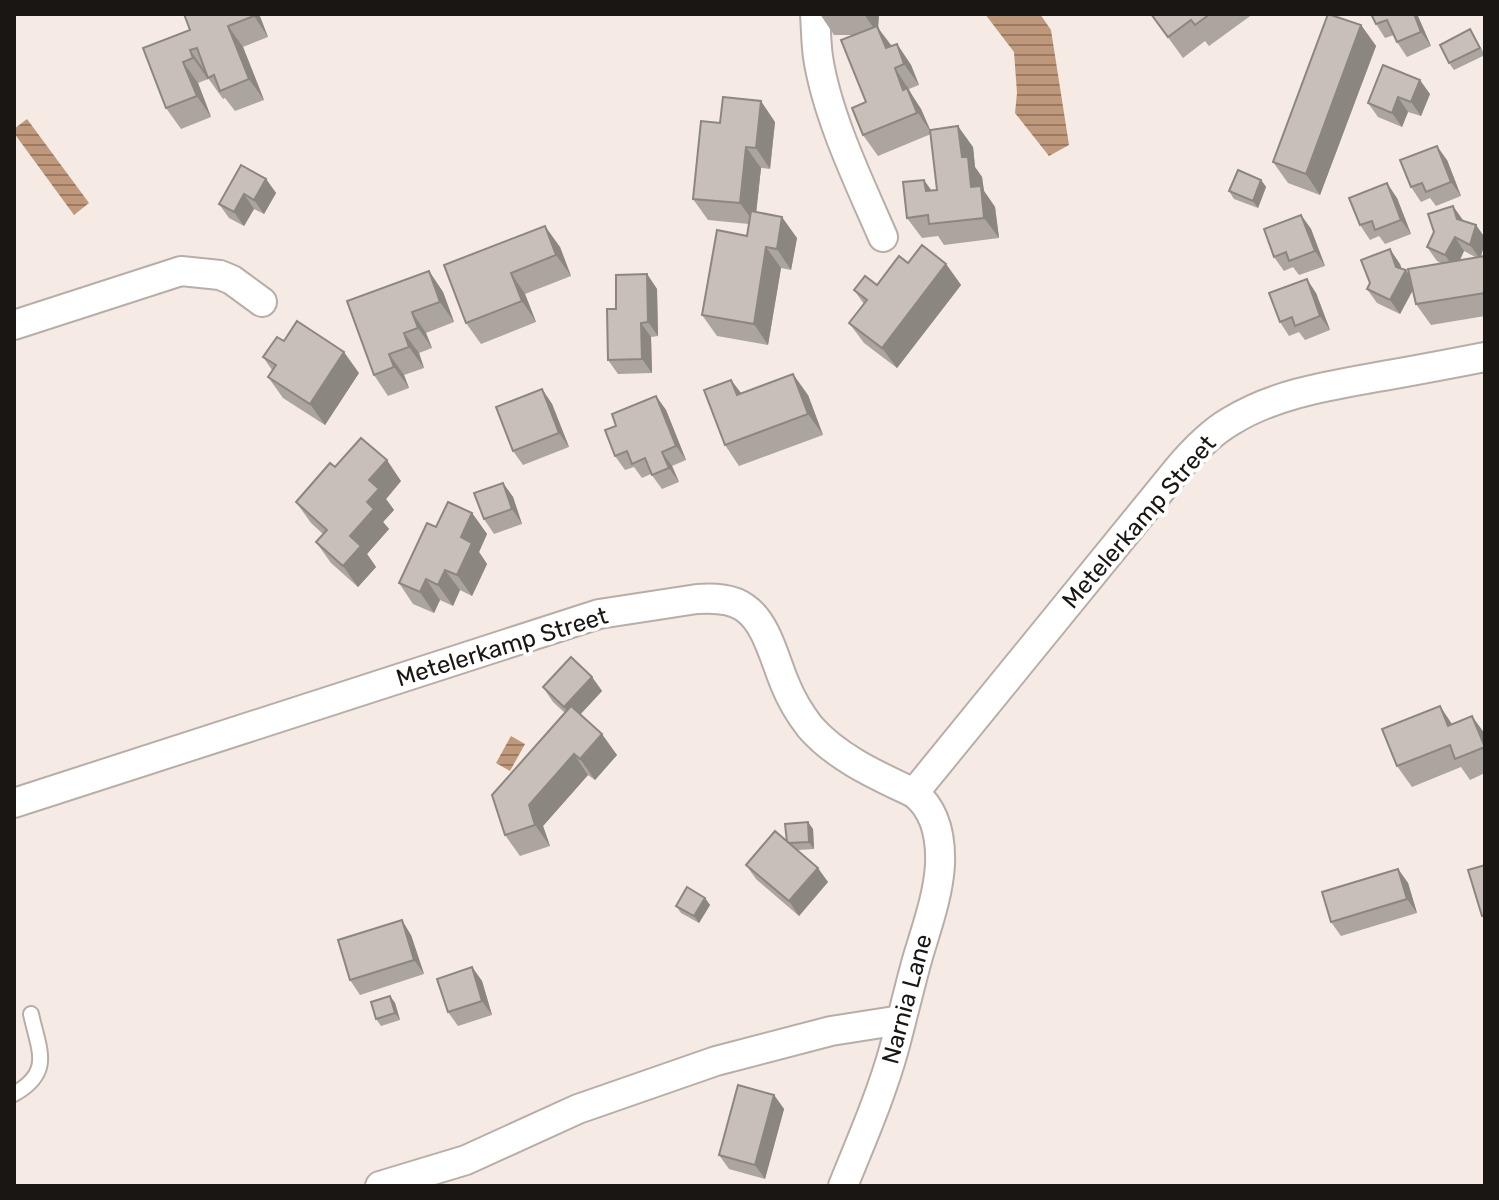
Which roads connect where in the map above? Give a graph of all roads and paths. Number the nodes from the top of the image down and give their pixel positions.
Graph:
1 (815, 14) edge
2 (883, 237) dead end
3 (262, 302) dead end
4 (14, 325) edge
5 (1485, 357) edge
6 (921, 800) junction
7 (14, 803) edge
8 (31, 1014) dead end
9 (901, 1020) junction
10 (14, 1094) edge
11 (380, 1186) edge
12 (843, 1186) edge

1 - 2 street
3 - 4 street
5 - 6 street, Metelerkamp Street
6 - 7 street, Metelerkamp Street
6 - 9 street, Narnia Lane
8 - 10 lane
9 - 11 street
9 - 12 street, Narnia Lane

